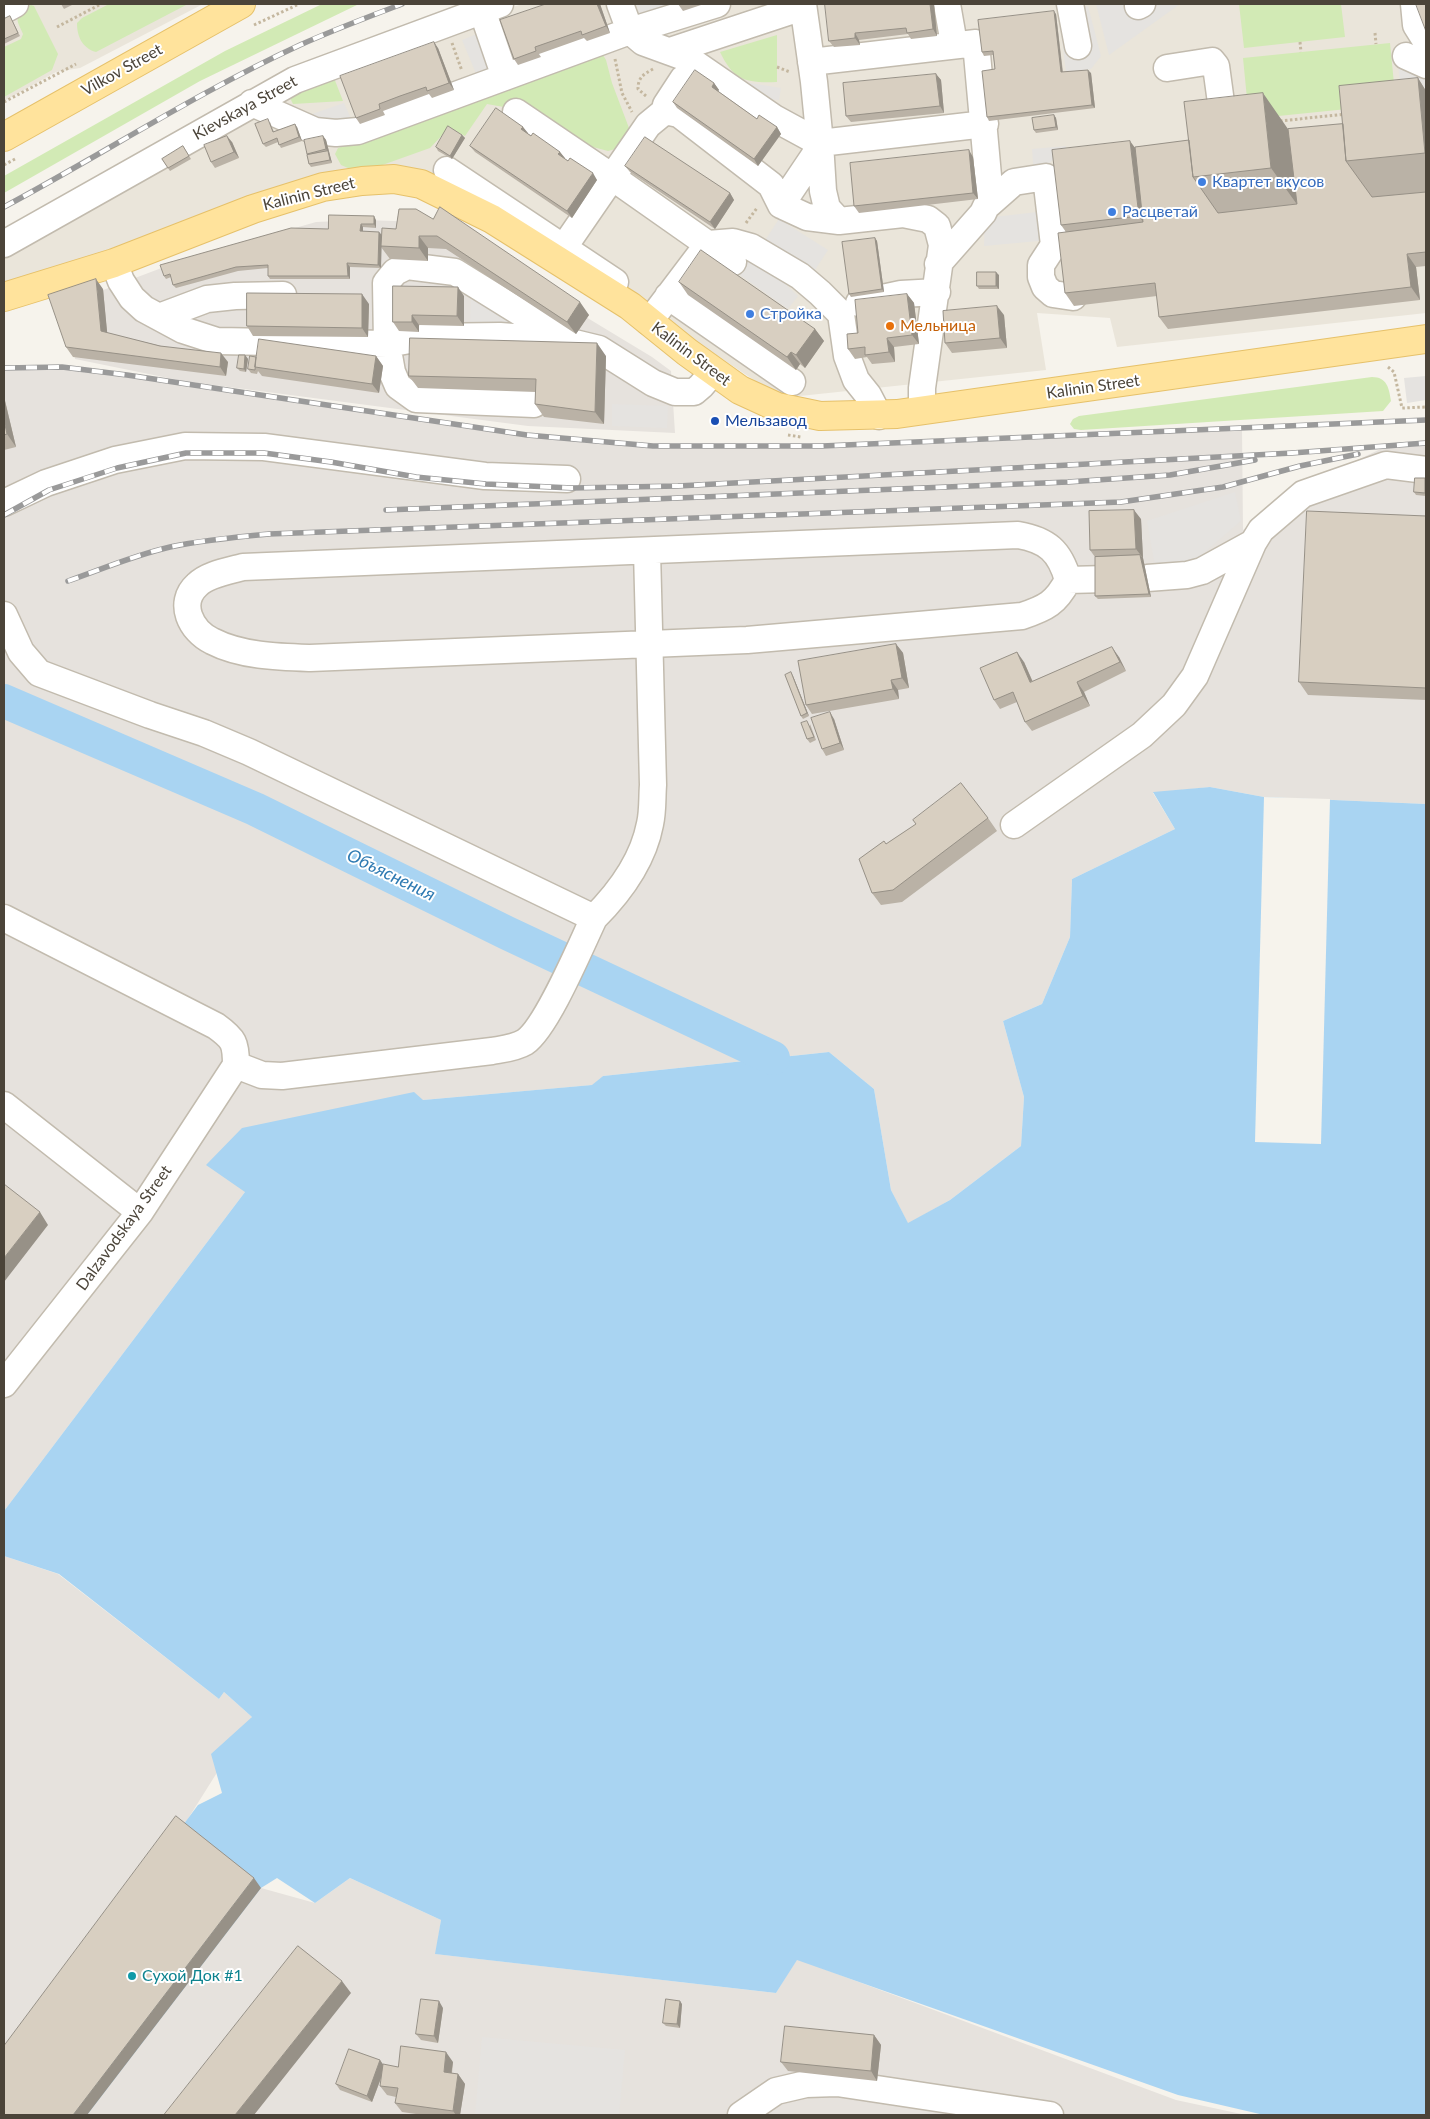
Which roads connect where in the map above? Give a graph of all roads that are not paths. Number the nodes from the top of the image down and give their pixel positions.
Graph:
1 (15, 4) edge
2 (241, 4) edge
3 (620, 4) edge
4 (717, 4) edge
5 (947, 4) edge
6 (1070, 4) edge
7 (1414, 4) edge
8 (803, 5) edge
9 (491, 7) edge
10 (4, 10) edge
11 (671, 10) edge
12 (622, 34) junction
13 (1426, 41) edge
14 (954, 44) junction
15 (1078, 46) dead end
16 (670, 51) junction
17 (811, 62) junction
18 (1167, 68) dead end
19 (505, 77) junction
20 (683, 79) dead end
21 (252, 103) junction
22 (516, 112) dead end
23 (656, 118) junction
24 (985, 124) junction
25 (4, 137) edge
26 (820, 142) junction
27 (1199, 143) edge
28 (447, 170) dead end
29 (612, 177) junction
30 (781, 204) junction
31 (986, 208) junction
32 (839, 221) junction
33 (937, 226) junction
34 (4, 244) edge
35 (708, 244) junction
36 (388, 246) edge
37 (564, 247) junction
38 (733, 262) dead end
39 (114, 263) junction
40 (938, 264) junction
41 (380, 290) junction
42 (937, 292) junction
43 (310, 295) edge
44 (4, 296) edge
45 (1073, 297) edge
46 (658, 309) junction
47 (841, 314) junction
48 (159, 317) junction
49 (1426, 339) edge
50 (566, 341) junction
51 (387, 344) junction
52 (713, 372) junction
53 (792, 382) dead end
54 (534, 404) edge
55 (922, 410) junction
56 (879, 416) junction
57 (1426, 470) edge
58 (567, 479) dead end
59 (4, 503) edge
60 (1253, 543) junction
61 (647, 551) junction
62 (1068, 580) junction
63 (4, 615) edge
64 (650, 644) junction
65 (1014, 825) dead end
66 (4, 918) edge
67 (594, 918) junction
68 (236, 1065) junction
69 (4, 1105) edge
70 (140, 1212) junction
71 (4, 1384) edge
72 (741, 2115) edge
73 (1050, 2115) edge

1 - 10 street
2 - 25 main road, Vilkov Street
3 - 12 street
4 - 11 street
5 - 14 street
6 - 15 street
7 - 13 street
8 - 16 street
8 - 17 street
9 - 19 street
9 - 21 street, Kievskaya Street
11 - 12 street
12 - 16 street
12 - 19 street
14 - 17 street
14 - 24 street
16 - 26 street
17 - 26 street
18 - 27 street
19 - 21 street
20 - 23 street
21 - 34 street, Kievskaya Street
22 - 29 street
23 - 29 street
23 - 30 street
24 - 26 street
24 - 31 street
26 - 30 street
26 - 32 street
28 - 37 street
29 - 35 street
29 - 37 street
30 - 32 street
31 - 33 street
31 - 40 street
31 - 45 street
32 - 33 street
33 - 40 street
35 - 38 street
35 - 46 street
35 - 47 street
36 - 41 street
37 - 46 street
39 - 44 main road, Kalinin Street
39 - 46 main road, Kalinin Street
39 - 48 street
40 - 42 street
41 - 50 street
41 - 51 street
42 - 47 street
42 - 55 street
43 - 48 street
46 - 52 main road, Kalinin Street
46 - 53 street
47 - 56 street
48 - 51 street
49 - 55 main road, Kalinin Street
50 - 51 street
50 - 52 street
51 - 54 street
52 - 56 main road, Kalinin Street
55 - 56 main road, Kalinin Street
57 - 60 street
58 - 59 street
60 - 62 street
60 - 65 street
61 - 62 street
61 - 64 street
61 - 64 street
62 - 64 street
63 - 67 street
64 - 67 street
66 - 68 street
67 - 68 street
68 - 70 street, Dalzavodskaya Street
69 - 70 street
70 - 71 street, Dalzavodskaya Street
72 - 73 street

